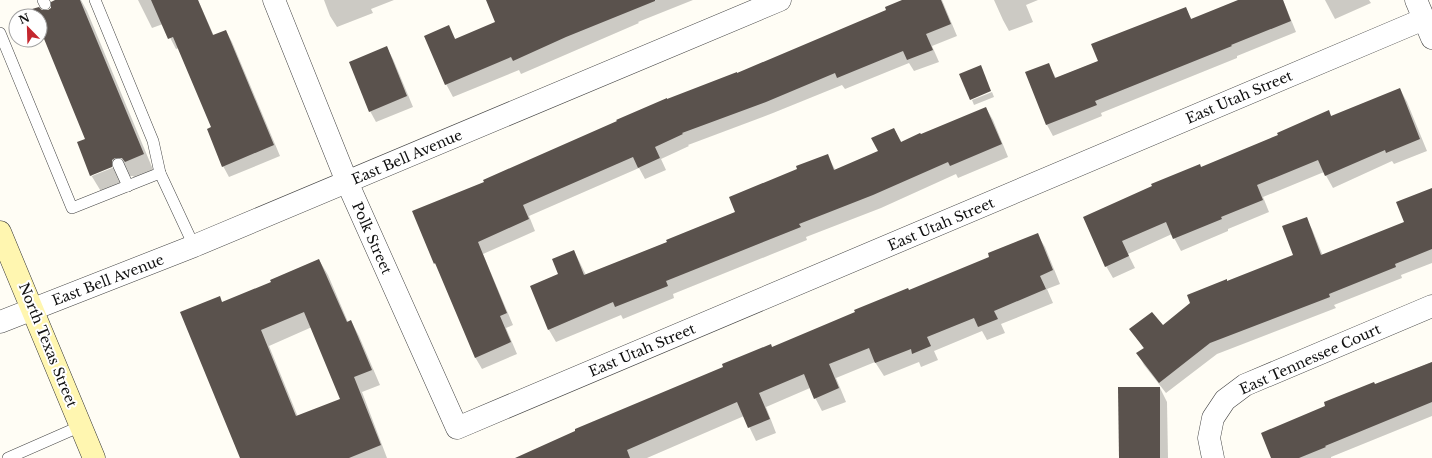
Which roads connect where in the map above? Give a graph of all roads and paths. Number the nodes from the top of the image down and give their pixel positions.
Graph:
1 (95, 0) edge
2 (274, 0) edge
3 (780, 0) edge
4 (1424, 19) edge
5 (0, 33) edge
6 (118, 164) dead end
7 (160, 173) junction
8 (347, 182) junction
9 (128, 186) junction
10 (0, 232) edge
11 (194, 246) junction
12 (1432, 306) edge
13 (33, 309) junction
14 (0, 322) edge
15 (81, 426) junction
16 (457, 428) joint
17 (8, 458) edge
18 (94, 458) edge
19 (1213, 458) edge

1 - 7 lane
2 - 8 street, Polk Street
3 - 8 street, East Bell Avenue
4 - 16 street, East Utah Street
5 - 9 lane
6 - 9 lane
7 - 9 lane
7 - 11 lane
8 - 11 street, East Bell Avenue
8 - 16 street, Polk Street
10 - 13 main road, North Texas Street
11 - 13 street, East Bell Avenue
12 - 19 street, East Tennessee Court
13 - 14 street, East Bell Avenue
13 - 15 main road, North Texas Street
15 - 17 lane
15 - 18 main road, North Texas Street

